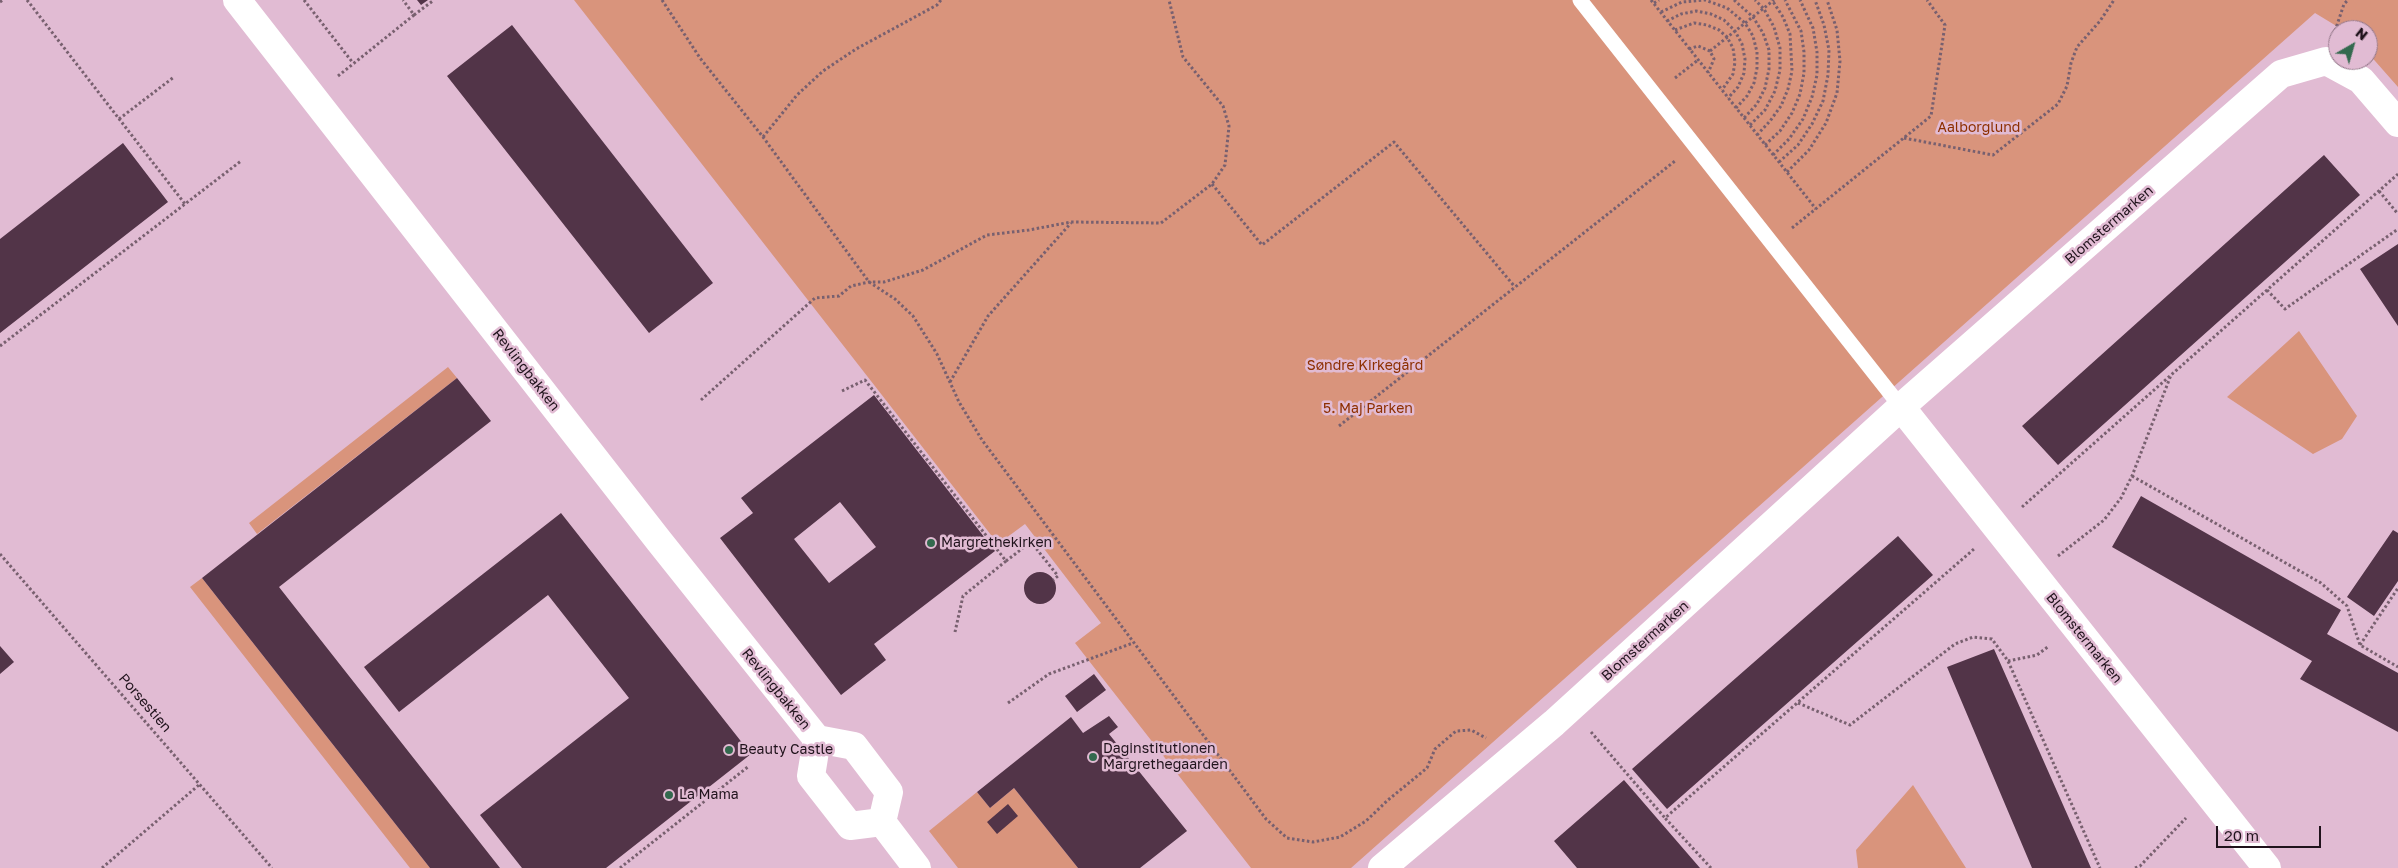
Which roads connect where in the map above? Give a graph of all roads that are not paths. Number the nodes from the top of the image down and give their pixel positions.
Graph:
1 (237, 0) edge
2 (1580, 0) edge
3 (2398, 123) edge
4 (1901, 407) junction
5 (817, 739) junction
6 (882, 822) junction
7 (917, 868) edge
8 (1382, 868) edge
9 (2267, 868) edge

1 - 5 street, Revlingbakken
2 - 4 lane
3 - 4 street, Blomstermarken
4 - 8 street, Blomstermarken
4 - 9 street, Blomstermarken
5 - 6 street, Revlingbakken
5 - 6 street, Revlingbakken
6 - 7 street

